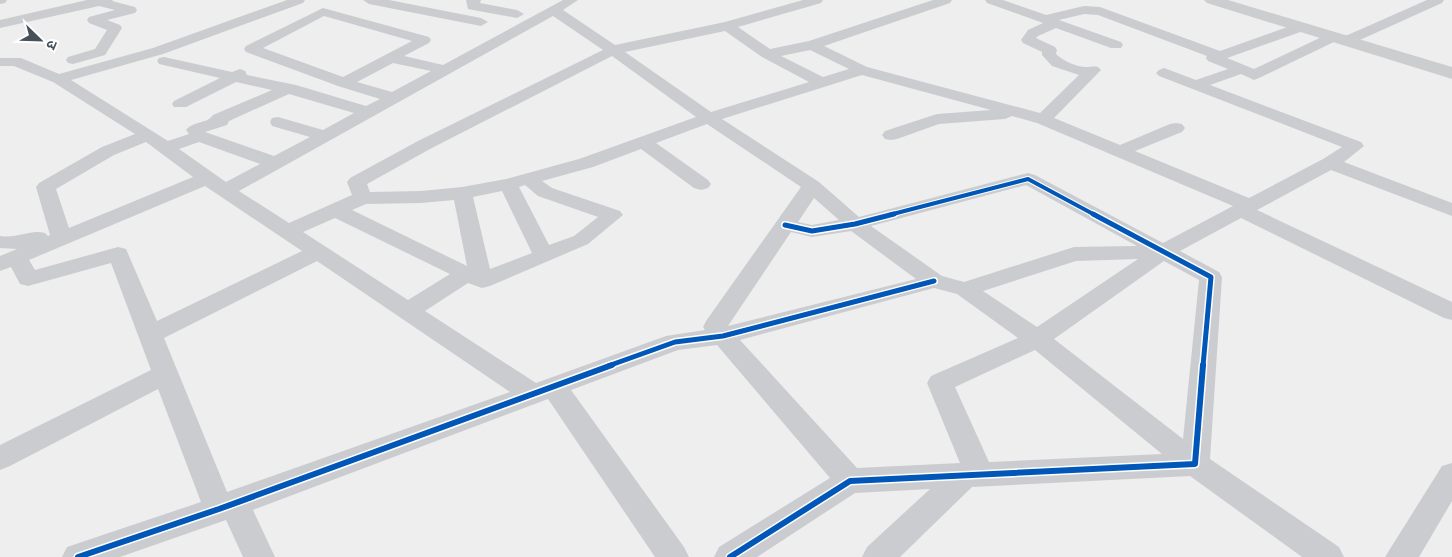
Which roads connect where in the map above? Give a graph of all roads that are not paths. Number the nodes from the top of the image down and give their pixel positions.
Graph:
1 (299, 0) edge
2 (369, 0) edge
3 (472, 0) edge
4 (776, 0) edge
5 (817, 0) edge
6 (946, 0) edge
7 (991, 0) edge
8 (1212, 0) edge
9 (1438, 0) edge
10 (100, 1) edge
11 (927, 2) edge
12 (563, 5) edge
13 (791, 8) junction
14 (517, 14) dead end
15 (1050, 21) junction
16 (481, 22) dead end
17 (0, 24) edge
18 (727, 26) junction
19 (1301, 27) junction
20 (1339, 39) junction
21 (812, 45) junction
22 (1116, 45) dead end
23 (104, 46) junction
24 (613, 50) junction
25 (767, 54) junction
26 (161, 56) junction
27 (1219, 56) junction
28 (275, 58) junction
29 (391, 58) junction
30 (0, 62) edge
31 (53, 69) junction
32 (1242, 69) junction
33 (445, 70) junction
34 (862, 70) junction
35 (1164, 73) dead end
36 (1452, 73) edge
37 (321, 74) junction
38 (235, 77) junction
39 (344, 83) junction
40 (823, 83) junction
41 (1196, 85) junction
42 (288, 89) junction
43 (393, 98) junction
44 (180, 104) dead end
45 (368, 112) junction
46 (1023, 113) junction
47 (709, 118) junction
48 (1043, 119) junction
49 (278, 122) dead end
50 (1176, 128) dead end
51 (148, 134) junction
52 (891, 135) dead end
53 (199, 136) junction
54 (325, 136) junction
55 (643, 142) junction
56 (167, 148) junction
57 (1120, 151) junction
58 (274, 163) junction
59 (1330, 163) junction
60 (208, 178) junction
61 (518, 181) junction
62 (701, 184) dead end
63 (812, 186) junction
64 (226, 190) junction
65 (462, 192) junction
66 (363, 198) junction
67 (1245, 208) junction
68 (335, 210) junction
69 (1452, 210) edge
70 (855, 224) junction
71 (785, 225) junction
72 (287, 231) junction
73 (61, 235) junction
74 (318, 252) junction
75 (1164, 252) junction
76 (6, 254) edge
77 (543, 254) junction
78 (474, 277) junction
79 (934, 280) junction
80 (964, 289) junction
81 (408, 311) junction
82 (1452, 312) edge
83 (149, 334) junction
84 (723, 336) junction
85 (1037, 340) junction
86 (165, 374) junction
87 (543, 391) junction
88 (0, 458) edge
89 (1195, 464) junction
90 (972, 475) junction
91 (1452, 475) edge
92 (850, 481) junction
93 (227, 506) junction
94 (78, 557) edge
95 (259, 557) edge
96 (673, 557) edge
97 (730, 557) edge
98 (878, 557) edge
99 (1328, 557) edge
100 (1401, 557) edge

1 - 26 street
2 - 16 street
3 - 14 street
4 - 13 street
5 - 13 street
6 - 11 street
7 - 15 street
8 - 19 main road
9 - 20 street
10 - 17 street
10 - 23 street
11 - 21 street
12 - 24 street
12 - 33 street
13 - 18 street
15 - 22 street
15 - 27 street
15 - 48 street
18 - 24 street
18 - 25 street
19 - 20 main road
19 - 27 street
20 - 32 street
20 - 36 main road
21 - 25 street
21 - 34 street
23 - 26 street
23 - 31 street
24 - 47 street
24 - 66 street
25 - 40 street
26 - 31 street
26 - 38 street
27 - 32 street
28 - 29 street
28 - 37 street
28 - 38 street
29 - 33 street
29 - 39 street
30 - 31 street
31 - 51 street
32 - 41 street
33 - 43 street
34 - 40 street
34 - 46 street
35 - 41 street
37 - 39 street
37 - 42 street
38 - 42 street
38 - 44 street
39 - 43 street
40 - 47 street
41 - 59 street
42 - 45 street
42 - 53 street
43 - 45 street
45 - 54 street
46 - 48 street
46 - 52 street
47 - 55 street
47 - 63 street
48 - 57 street
49 - 54 street
50 - 57 street
51 - 56 street
51 - 73 street
53 - 56 street
53 - 58 street
54 - 58 street
55 - 61 street
55 - 62 street
56 - 60 street
57 - 67 street
58 - 64 street
59 - 67 street
59 - 69 street
60 - 64 street
60 - 73 street
61 - 65 street
61 - 77 street
61 - 77 street
63 - 70 street
63 - 71 street
64 - 72 street
65 - 66 street
65 - 78 street
66 - 68 street
67 - 75 street
67 - 82 street
68 - 72 street
68 - 78 street
70 - 71 street
70 - 75 street
70 - 79 street
71 - 84 street
72 - 74 street
73 - 76 street
74 - 81 street
74 - 83 street
75 - 80 street
75 - 85 street
75 - 89 street
76 - 83 street
77 - 78 street
78 - 81 street
79 - 80 street
79 - 84 street
80 - 85 street
81 - 87 street
83 - 86 street
84 - 87 street
84 - 92 street
85 - 89 street
85 - 90 street
86 - 88 street
86 - 93 street
87 - 93 street
87 - 96 street
89 - 90 street
89 - 99 street
90 - 92 street
90 - 98 street
91 - 100 street
92 - 97 street
93 - 94 street
93 - 95 street

